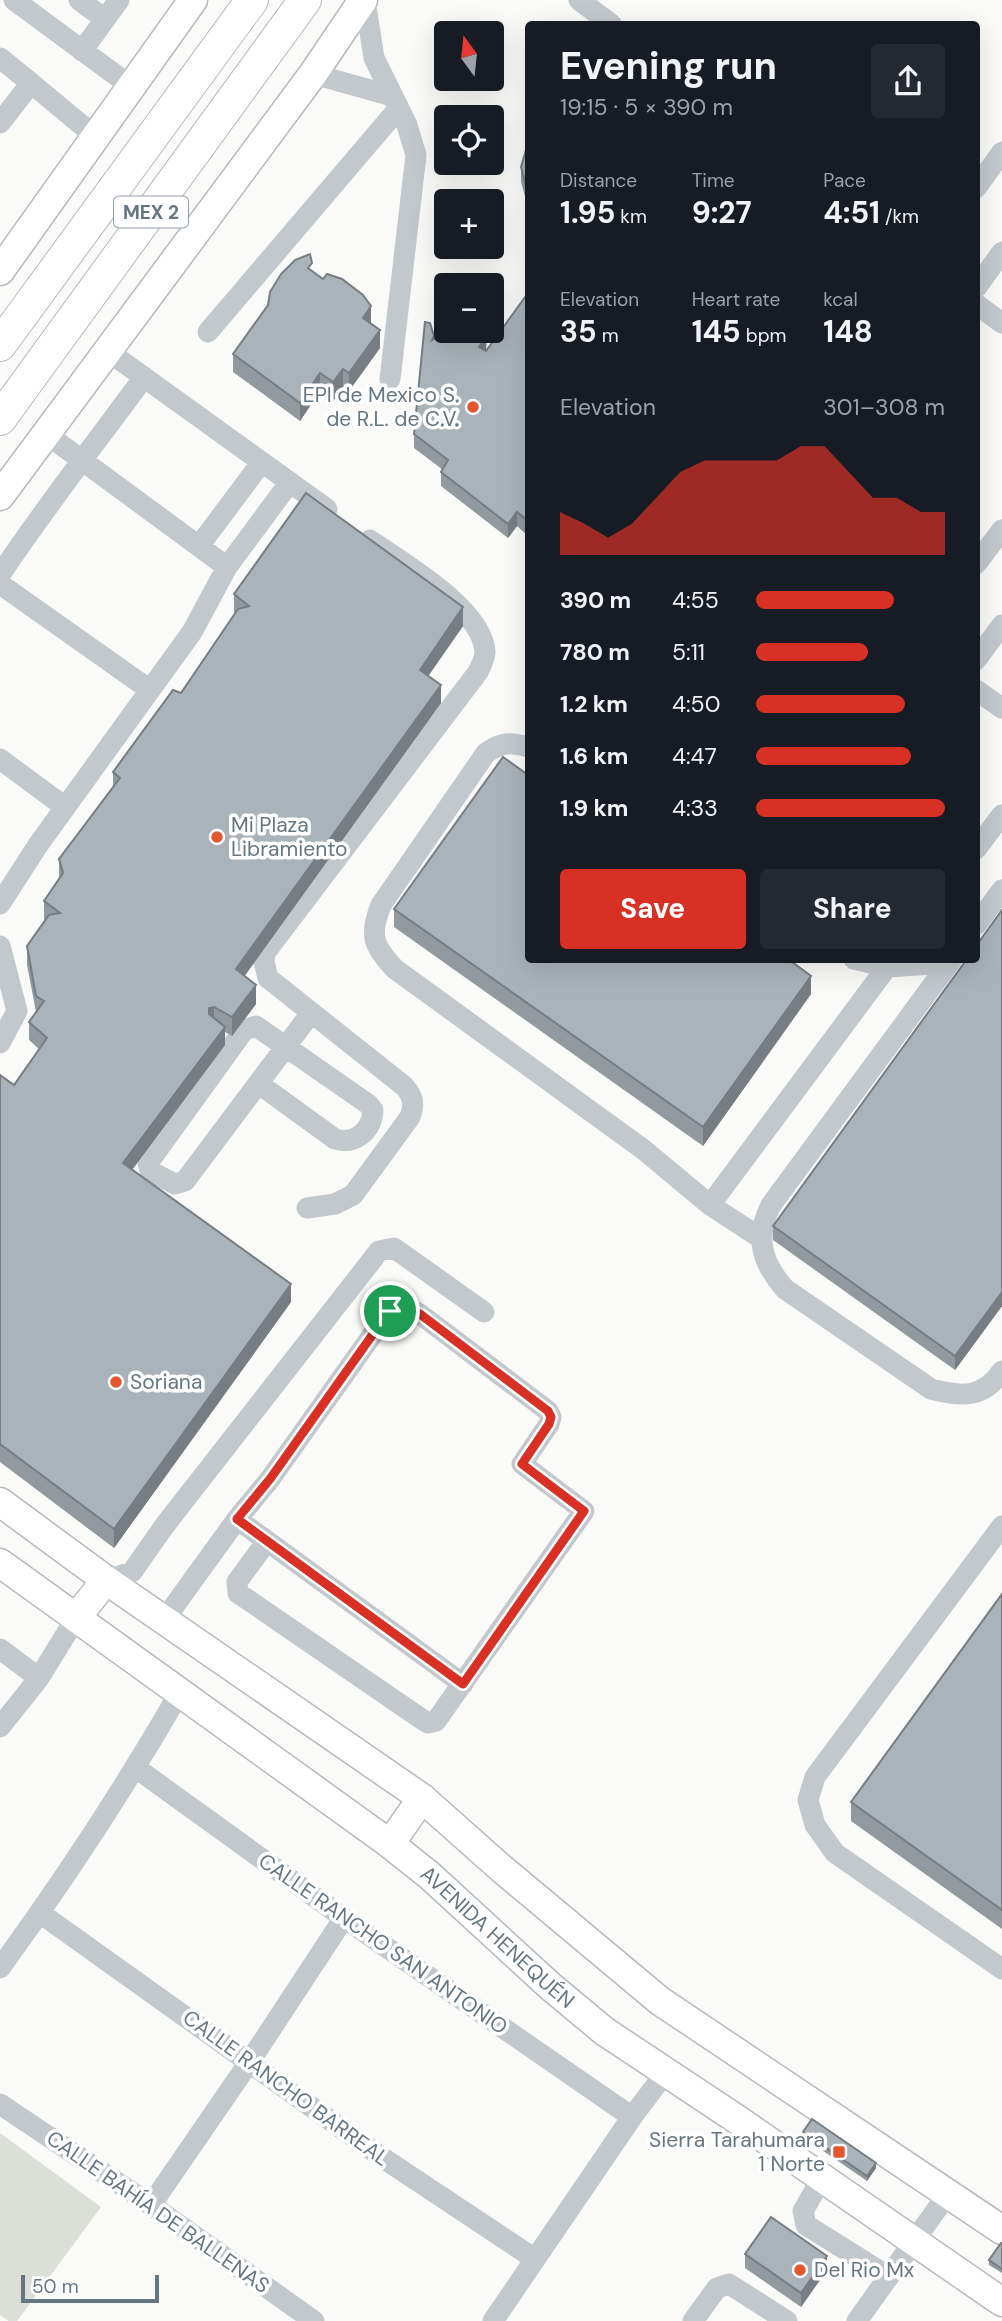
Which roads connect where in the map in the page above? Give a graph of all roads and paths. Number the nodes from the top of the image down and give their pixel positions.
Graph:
1 (14, 0) edge
2 (79, 0) edge
3 (119, 0) edge
4 (193, 0) edge
5 (252, 0) edge
6 (305, 0) edge
7 (364, 0) edge
8 (579, 0) edge
9 (105, 19) junction
10 (607, 21) edge
11 (82, 51) junction
12 (0, 58) edge
13 (313, 74) junction
14 (31, 83) junction
15 (132, 87) junction
16 (7, 101) edge
17 (395, 102) junction
18 (0, 123) edge
19 (96, 136) junction
20 (1002, 152) edge
21 (980, 182) edge
22 (1002, 252) edge
23 (0, 271) edge
24 (980, 282) edge
25 (980, 307) edge
26 (1002, 323) edge
27 (208, 332) dead end
28 (0, 345) edge
29 (109, 352) junction
30 (144, 377) junction
31 (390, 379) dead end
32 (0, 419) edge
33 (45, 433) junction
34 (83, 461) junction
35 (261, 463) junction
36 (290, 482) junction
37 (0, 496) edge
38 (1002, 530) edge
39 (199, 547) junction
40 (980, 559) edge
41 (227, 567) junction
42 (0, 575) edge
43 (0, 584) edge
44 (1002, 625) edge
45 (980, 655) edge
46 (150, 690) junction
47 (980, 693) edge
48 (1002, 708) edge
49 (525, 746) edge
50 (0, 759) edge
51 (65, 807) junction
52 (1002, 815) edge
53 (980, 844) edge
54 (1002, 890) edge
55 (0, 904) edge
56 (980, 920) edge
57 (0, 946) edge
58 (870, 963) edge
59 (929, 963) edge
60 (949, 963) edge
61 (887, 967) junction
62 (311, 1013) junction
63 (0, 1043) edge
64 (285, 1046) junction
65 (260, 1084) junction
66 (710, 1205) junction
67 (307, 1208) dead end
68 (762, 1238) junction
69 (484, 1312) dead end
70 (1002, 1371) edge
71 (0, 1502) edge
72 (237, 1519) junction
73 (1002, 1526) edge
74 (267, 1541) junction
75 (0, 1563) edge
76 (106, 1580) junction
77 (76, 1618) junction
78 (164, 1620) junction
79 (0, 1649) edge
80 (39, 1678) junction
81 (463, 1684) junction
82 (180, 1692) junction
83 (0, 1727) edge
84 (136, 1768) junction
85 (422, 1798) junction
86 (390, 1844) junction
87 (40, 1913) junction
88 (344, 1918) junction
89 (0, 1968) edge
90 (1002, 1969) edge
91 (250, 2062) junction
92 (666, 2072) junction
93 (0, 2104) edge
94 (632, 2117) junction
95 (822, 2178) junction
96 (947, 2195) junction
97 (151, 2205) junction
98 (1002, 2230) edge
99 (915, 2241) junction
100 (535, 2259) junction
101 (889, 2277) junction
102 (1002, 2302) edge
103 (314, 2321) edge
104 (493, 2321) edge
105 (694, 2321) edge
106 (787, 2321) edge
107 (857, 2321) edge

1 - 11 street
2 - 9 street
3 - 9 street
4 - 15 main road
5 - 28 highway, MEX 2
6 - 32 highway, MEX 2
7 - 13 main road, MEX 2
7 - 17 street
8 - 10 street
9 - 11 street
11 - 15 street
12 - 14 street
13 - 17 street
13 - 29 main road, MEX 2
14 - 16 street
14 - 19 street
15 - 19 main road
16 - 18 street
17 - 27 street
17 - 31 street
19 - 23 main road
20 - 21 street
22 - 24 street
25 - 26 street
29 - 30 street
29 - 33 main road, MEX 2
30 - 34 street
30 - 35 street
33 - 34 street
33 - 37 main road, MEX 2
34 - 39 street
34 - 42 street
35 - 36 street
35 - 39 street
36 - 41 street
36 - 62 street
38 - 40 street
39 - 41 street
41 - 46 street
43 - 46 street
44 - 45 street
46 - 51 street
47 - 48 street
49 - 66 street
50 - 51 street
51 - 55 street
52 - 53 street
54 - 56 street
57 - 63 street
58 - 61 street
59 - 61 street
60 - 68 street
61 - 66 street
62 - 64 street
62 - 67 street
64 - 65 street
64 - 65 street
64 - 65 street
66 - 68 street
68 - 70 street
69 - 76 street
71 - 76 main road
72 - 74 street
72 - 78 street
72 - 81 street
73 - 90 street
74 - 81 street
74 - 81 street
75 - 77 main road, AVENIDA HENEQUÉN
76 - 77 main road
76 - 78 main road
77 - 80 street
77 - 82 main road, AVENIDA HENEQUÉN
78 - 85 main road
79 - 80 street
80 - 83 street
82 - 84 street
82 - 86 main road, AVENIDA HENEQUÉN
84 - 87 street
84 - 88 street, CALLE RANCHO SAN ANTONIO
85 - 86 main road
85 - 96 main road
86 - 92 main road, AVENIDA HENEQUÉN
87 - 89 street
87 - 91 street, CALLE RANCHO BARREAL
88 - 91 street
88 - 94 street, CALLE RANCHO SAN ANTONIO
91 - 97 street
91 - 100 street, CALLE RANCHO BARREAL
92 - 94 street
92 - 95 main road, AVENIDA HENEQUÉN
93 - 97 street, CALLE BAHÍA DE BALLENAS
94 - 100 street
95 - 99 main road, AVENIDA HENEQUÉN
95 - 101 street
96 - 98 main road
96 - 99 street
97 - 103 street, CALLE BAHÍA DE BALLENAS
99 - 101 street
99 - 102 main road, AVENIDA HENEQUÉN
100 - 104 street
101 - 107 street
105 - 106 street

